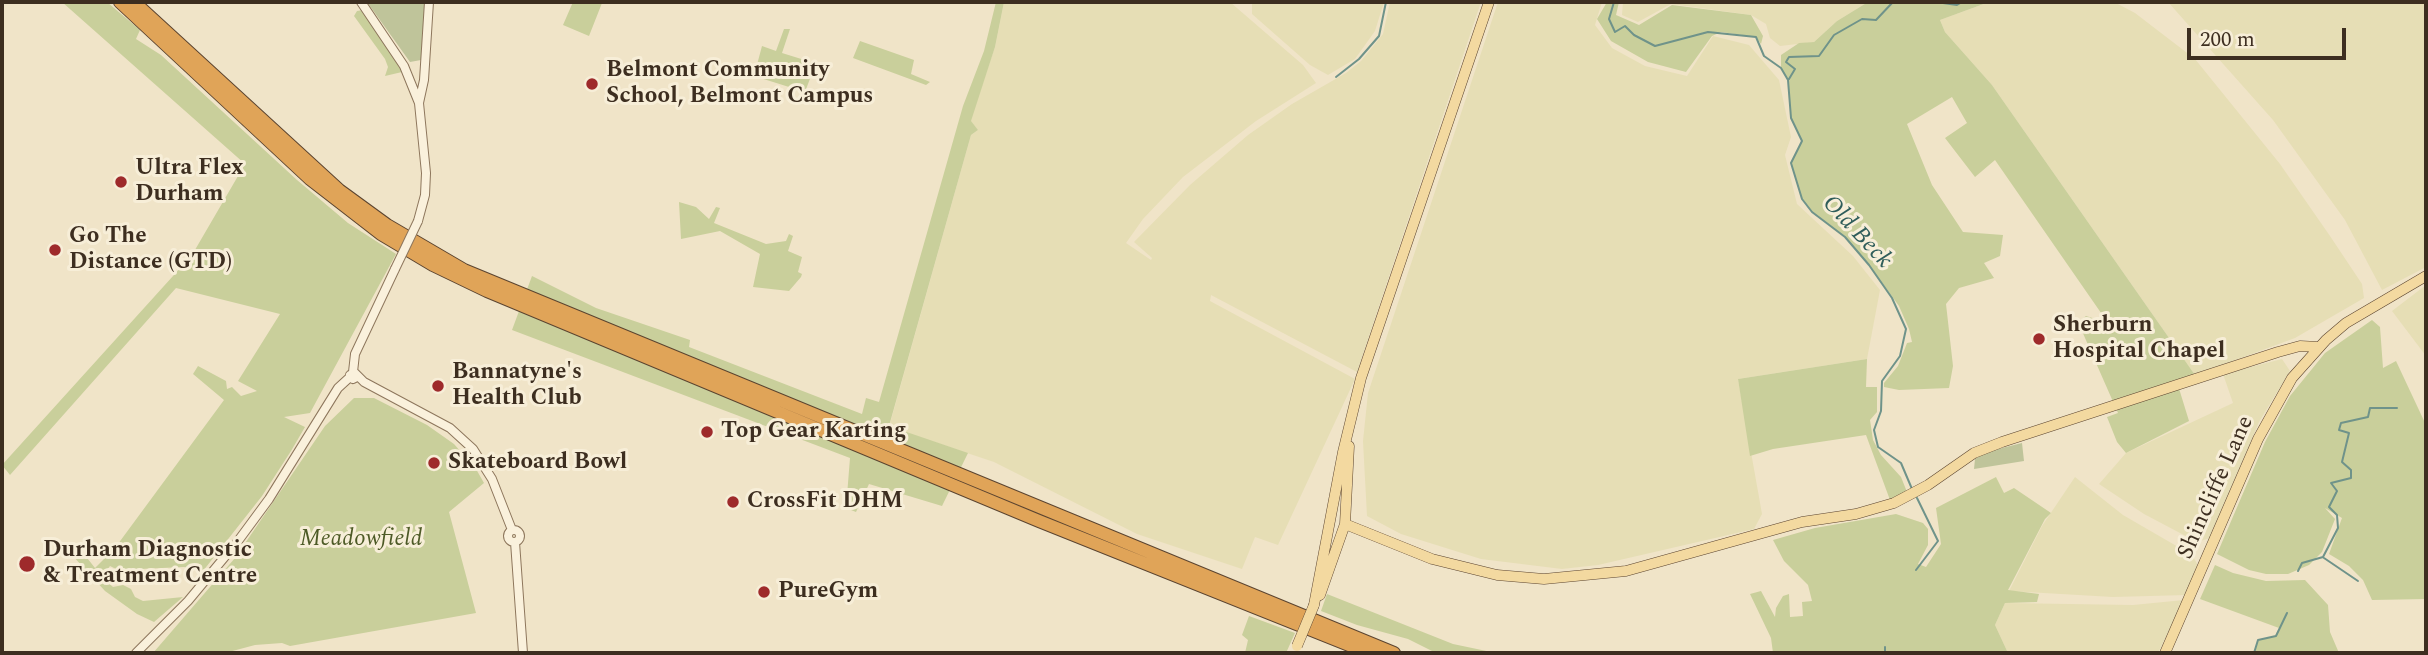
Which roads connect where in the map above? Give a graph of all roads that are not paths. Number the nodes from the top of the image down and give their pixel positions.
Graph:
1 (120, 2) edge
2 (134, 2) edge
3 (361, 2) edge
4 (429, 2) edge
5 (1489, 2) edge
6 (419, 103) junction
7 (2426, 276) edge
8 (2319, 347) junction
9 (353, 376) junction
10 (1349, 432) junction
11 (1331, 522) junction
12 (1341, 530) junction
13 (1322, 572) junction
14 (1314, 605) junction
15 (1295, 650) edge
16 (136, 653) edge
17 (523, 653) edge
18 (1369, 653) edge
19 (1394, 653) edge
20 (2165, 653) edge

1 - 18 highway
2 - 19 highway
3 - 6 street
4 - 6 street
5 - 10 main road
6 - 9 street, bridge
7 - 8 main road, Shincliffe Lane
8 - 12 main road
8 - 20 main road, Shincliffe Lane
9 - 16 street
9 - 17 street
10 - 11 main road
10 - 12 main road
11 - 12 main road
11 - 13 main road
12 - 13 main road
12 - 14 main road
13 - 14 main road
14 - 15 main road, bridge

